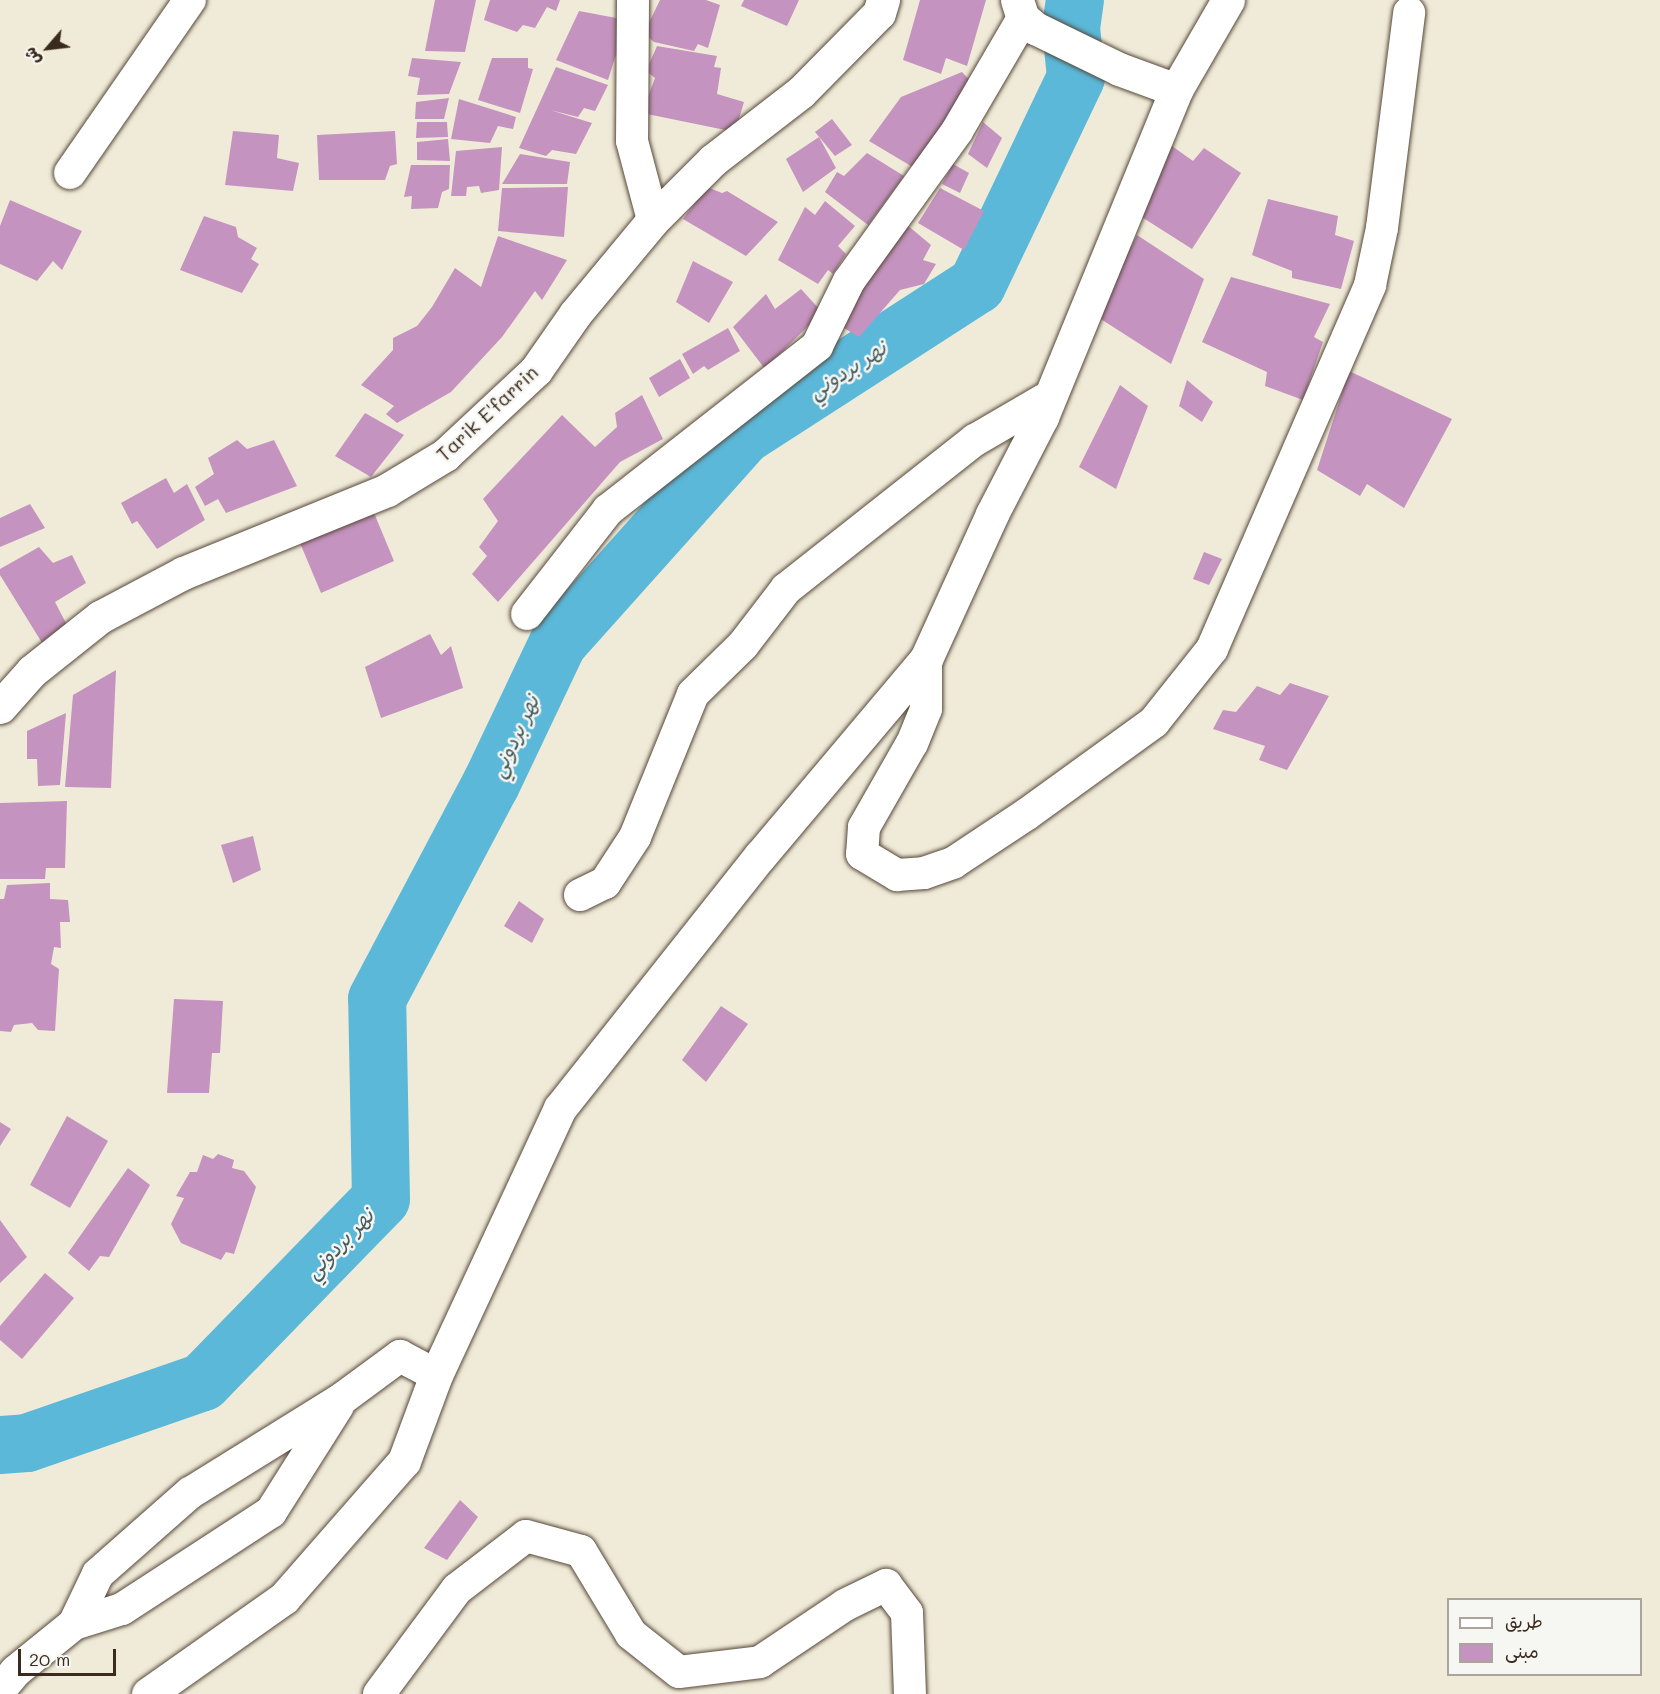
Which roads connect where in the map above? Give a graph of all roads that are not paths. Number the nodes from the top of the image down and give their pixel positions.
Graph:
1 (189, 0) edge
2 (633, 0) edge
3 (883, 0) edge
4 (1228, 0) edge
5 (1409, 13) dead end
6 (1025, 15) edge
7 (1176, 90) junction
8 (70, 173) dead end
9 (653, 220) junction
10 (1049, 397) junction
11 (527, 614) dead end
12 (926, 659) junction
13 (0, 707) edge
14 (580, 895) dead end
15 (436, 1375) junction
16 (343, 1398) junction
17 (74, 1624) junction
18 (0, 1690) edge
19 (148, 1694) edge
20 (379, 1694) edge
21 (909, 1694) edge

1 - 8 street
2 - 9 street
3 - 9 street, Tarik E'farrin
4 - 7 street
5 - 12 street
6 - 7 street
6 - 11 street
7 - 10 street
9 - 13 street, Tarik E'farrin
10 - 12 street
10 - 14 street
12 - 15 street
15 - 16 street
15 - 19 street
16 - 17 street
16 - 17 street
17 - 18 street
20 - 21 street

